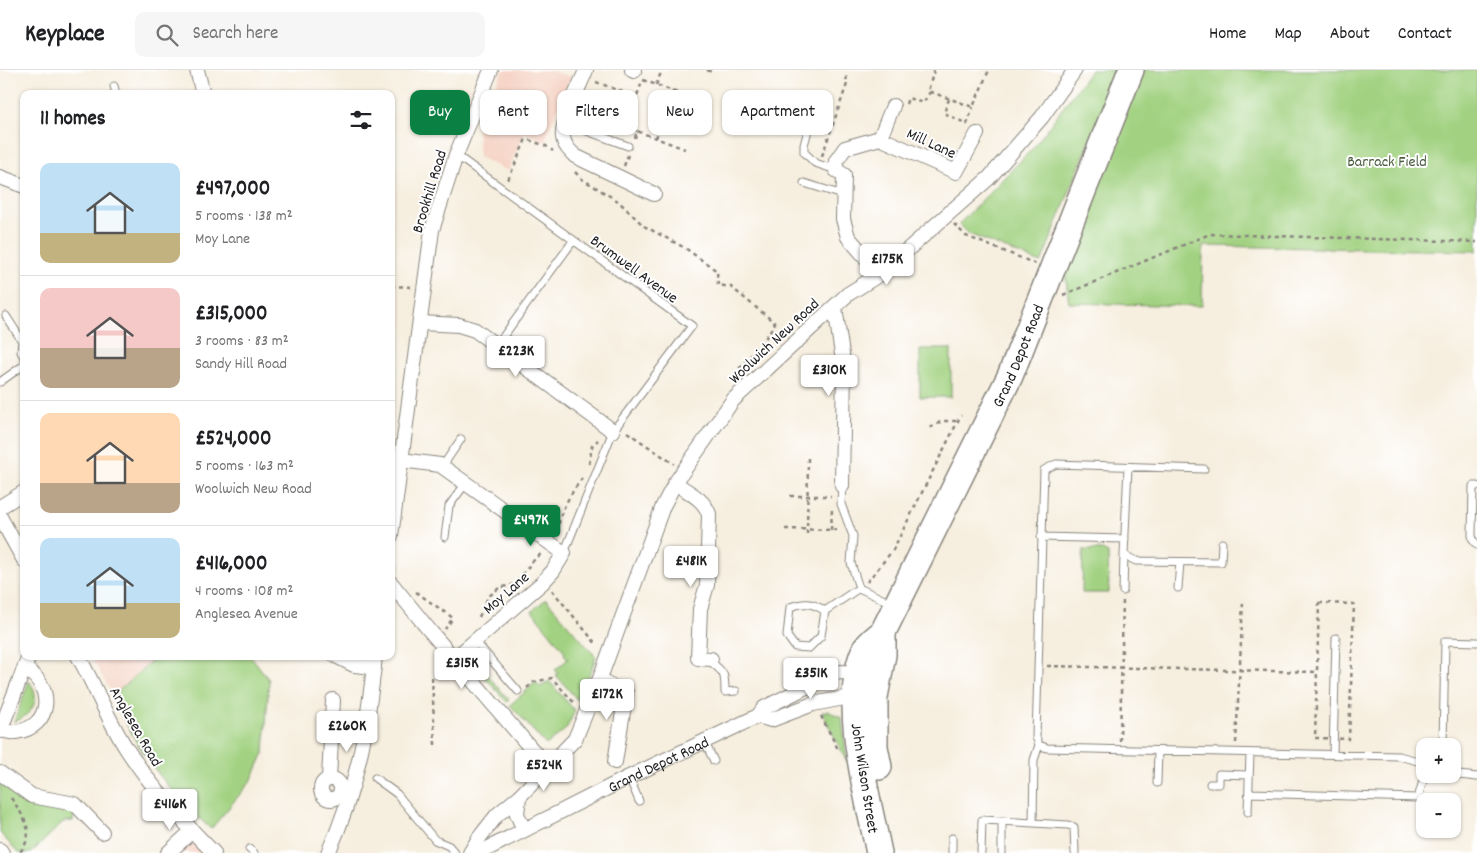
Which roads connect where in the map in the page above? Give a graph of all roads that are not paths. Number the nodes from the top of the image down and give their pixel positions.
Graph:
1 (197, 70) edge
2 (491, 70) edge
3 (1075, 70) edge
4 (1131, 70) edge
5 (584, 73) edge
6 (202, 90) edge
7 (577, 90) edge
8 (892, 111) road end
9 (977, 134) dead end
10 (563, 135) edge
11 (599, 135) edge
12 (807, 135) edge
13 (880, 138) junction
14 (630, 146) road end
15 (456, 155) junction
16 (836, 170) junction
17 (0, 177) edge
18 (804, 183) dead end
19 (20, 184) edge
20 (654, 194) dead end
21 (844, 195) junction
22 (574, 241) junction
23 (880, 274) junction
24 (835, 307) junction
25 (6, 316) dead end
26 (420, 322) junction
27 (20, 338) edge
28 (497, 345) junction
29 (20, 368) edge
30 (0, 382) edge
31 (613, 432) junction
32 (461, 439) dead end
33 (401, 460) junction
34 (442, 467) junction
35 (1128, 467) junction
36 (1204, 469) dead end
37 (466, 483) junction
38 (675, 483) junction
39 (1477, 486) edge
40 (842, 491) joint
41 (20, 494) edge
42 (0, 506) edge
43 (395, 506) edge
44 (0, 517) edge
45 (445, 537) dead end
46 (1041, 537) junction
47 (1125, 539) junction
48 (1222, 543) dead end
49 (557, 545) junction
50 (1477, 545) edge
51 (20, 553) edge
52 (1124, 555) junction
53 (1180, 562) junction
54 (1178, 588) dead end
55 (861, 589) junction
56 (396, 590) edge
57 (1123, 591) road end
58 (896, 606) junction
59 (825, 611) junction
60 (1336, 638) dead end
61 (475, 642) junction
62 (1477, 642) edge
63 (453, 658) junction
64 (711, 659) joint
65 (80, 660) edge
66 (344, 660) edge
67 (374, 662) edge
68 (27, 663) edge
69 (599, 681) junction
70 (867, 685) junction
71 (736, 691) dead end
72 (519, 692) road end
73 (333, 700) dead end
74 (758, 716) junction
75 (0, 731) edge
76 (1443, 738) edge
77 (704, 740) junction
78 (1039, 745) junction
79 (1158, 751) junction
80 (1250, 753) junction
81 (1333, 754) junction
82 (714, 761) dead end
83 (1416, 761) edge
84 (615, 762) dead end
85 (547, 767) junction
86 (1249, 775) junction
87 (1461, 775) edge
88 (4, 776) edge
89 (629, 777) junction
90 (1477, 777) edge
91 (375, 778) dead end
92 (1157, 783) dead end
93 (1422, 783) edge
94 (1210, 784) dead end
95 (1249, 792) junction
96 (345, 794) junction
97 (519, 797) junction
98 (639, 801) dead end
99 (1248, 812) dead end
100 (1002, 821) junction
101 (1032, 823) junction
102 (524, 830) junction
103 (192, 831) junction
104 (102, 832) dead end
105 (952, 838) dead end
106 (0, 850) edge
107 (2, 853) edge
108 (168, 853) edge
109 (214, 853) edge
110 (328, 853) edge
111 (455, 853) edge
112 (470, 853) edge
113 (478, 853) edge
114 (879, 853) edge
115 (895, 853) edge
116 (952, 853) edge
117 (981, 853) edge
118 (1002, 853) edge
119 (1075, 853) edge

1 - 6 street
2 - 15 street, Brookhill Road
3 - 23 street, Woolwich New Road
4 - 58 highway, Grand Depot Road
5 - 7 street
8 - 13 street, Mill Lane
9 - 13 street, Mill Lane
10 - 20 street
11 - 14 lane
12 - 16 lane
13 - 16 street, Mill Lane
15 - 22 lane, Brumwell Avenue
15 - 26 street, Brookhill Road
16 - 21 street
17 - 19 street
18 - 21 lane
21 - 23 street
22 - 28 lane
22 - 31 lane, Brumwell Avenue
23 - 24 street, Woolwich New Road
24 - 38 street, Woolwich New Road
24 - 40 street
25 - 27 lane
26 - 28 street
26 - 33 street, Brookhill Road
28 - 31 street
29 - 30 lane
31 - 49 lane
32 - 34 lane
33 - 34 street
33 - 43 street, Brookhill Road
34 - 37 street
35 - 36 lane
35 - 46 lane
35 - 47 lane
37 - 45 lane
37 - 49 street
38 - 64 street
38 - 69 street, Woolwich New Road
39 - 50 lane
40 - 55 lane
41 - 42 street
44 - 51 street
46 - 47 lane
46 - 78 lane
47 - 52 lane
48 - 53 lane
49 - 61 street, Moy Lane
52 - 53 lane
52 - 57 lane
53 - 54 lane
55 - 58 lane
55 - 59 lane
56 - 63 street
58 - 70 highway, Grand Depot Road
59 - 59 lane
60 - 81 lane
61 - 63 street, Moy Lane
61 - 72 lane
62 - 76 lane
63 - 85 street
64 - 71 lane
65 - 103 street, Anglesea Road
66 - 67 street
67 - 96 street
68 - 75 street
68 - 75 street
69 - 84 street
69 - 85 street, Woolwich New Road
70 - 74 street, Grand Depot Road
70 - 74 street, Grand Depot Road
70 - 114 highway, John Wilson Street
70 - 115 highway, John Wilson Street
73 - 96 street
74 - 77 street, Grand Depot Road
77 - 82 lane
77 - 89 street, Grand Depot Road
78 - 79 lane
78 - 101 lane
79 - 80 lane
79 - 92 lane
80 - 81 lane
80 - 86 lane
81 - 83 lane
85 - 97 street, Woolwich New Road
86 - 94 lane
86 - 95 lane
87 - 90 lane
88 - 104 street
89 - 98 lane
89 - 102 street, Grand Depot Road
91 - 111 lane
93 - 95 lane
95 - 99 lane
96 - 110 street
97 - 102 street
97 - 112 street, Woolwich New Road
100 - 101 lane
100 - 117 lane
100 - 118 lane
101 - 119 lane
102 - 113 street, Grand Depot Road
103 - 108 street
103 - 109 street, Anglesea Road
105 - 116 lane
106 - 107 street

